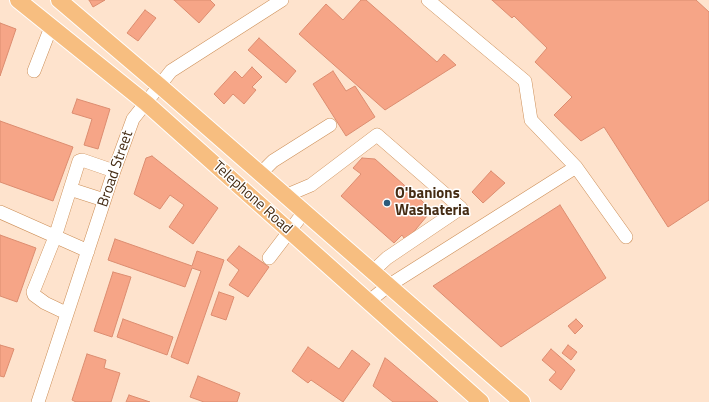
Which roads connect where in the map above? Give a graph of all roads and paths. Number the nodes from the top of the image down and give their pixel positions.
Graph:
1 (59, 0) edge
2 (282, 0) edge
3 (428, 0) edge
4 (24, 2) edge
5 (51, 27) junction
6 (34, 71) dead end
7 (160, 86) junction
8 (146, 104) junction
9 (330, 125) dead end
10 (576, 167) junction
11 (114, 171) junction
12 (260, 174) junction
13 (70, 189) junction
14 (285, 196) junction
15 (104, 200) junction
16 (0, 212) edge
17 (304, 212) junction
18 (289, 231) junction
19 (55, 236) junction
20 (626, 236) dead end
21 (88, 251) junction
22 (269, 258) dead end
23 (372, 272) junction
24 (388, 286) junction
25 (368, 302) junction
26 (66, 313) junction
27 (38, 402) edge
28 (481, 402) edge
29 (522, 402) edge

1 - 7 main road, Telephone Road
2 - 7 street, Broad Street
3 - 10 street
4 - 5 main road, Telephone Road
5 - 6 street
5 - 8 main road, Telephone Road
7 - 8 street, Broad Street
7 - 12 main road, Telephone Road
8 - 11 street, Broad Street
8 - 18 main road, Telephone Road
9 - 12 street
10 - 20 street
10 - 24 street
11 - 13 street
11 - 15 street, Broad Street
12 - 14 main road, Telephone Road
13 - 15 street
13 - 19 street
14 - 17 main road, Telephone Road
14 - 23 street
15 - 21 street, Broad Street
16 - 19 street
17 - 18 street
17 - 23 main road, Telephone Road
18 - 22 street
18 - 25 main road, Telephone Road
19 - 21 street
19 - 26 street
21 - 26 street, Broad Street
23 - 24 main road, Telephone Road
24 - 25 street
24 - 29 main road, Telephone Road
25 - 28 main road, Telephone Road
26 - 27 street, Broad Street

